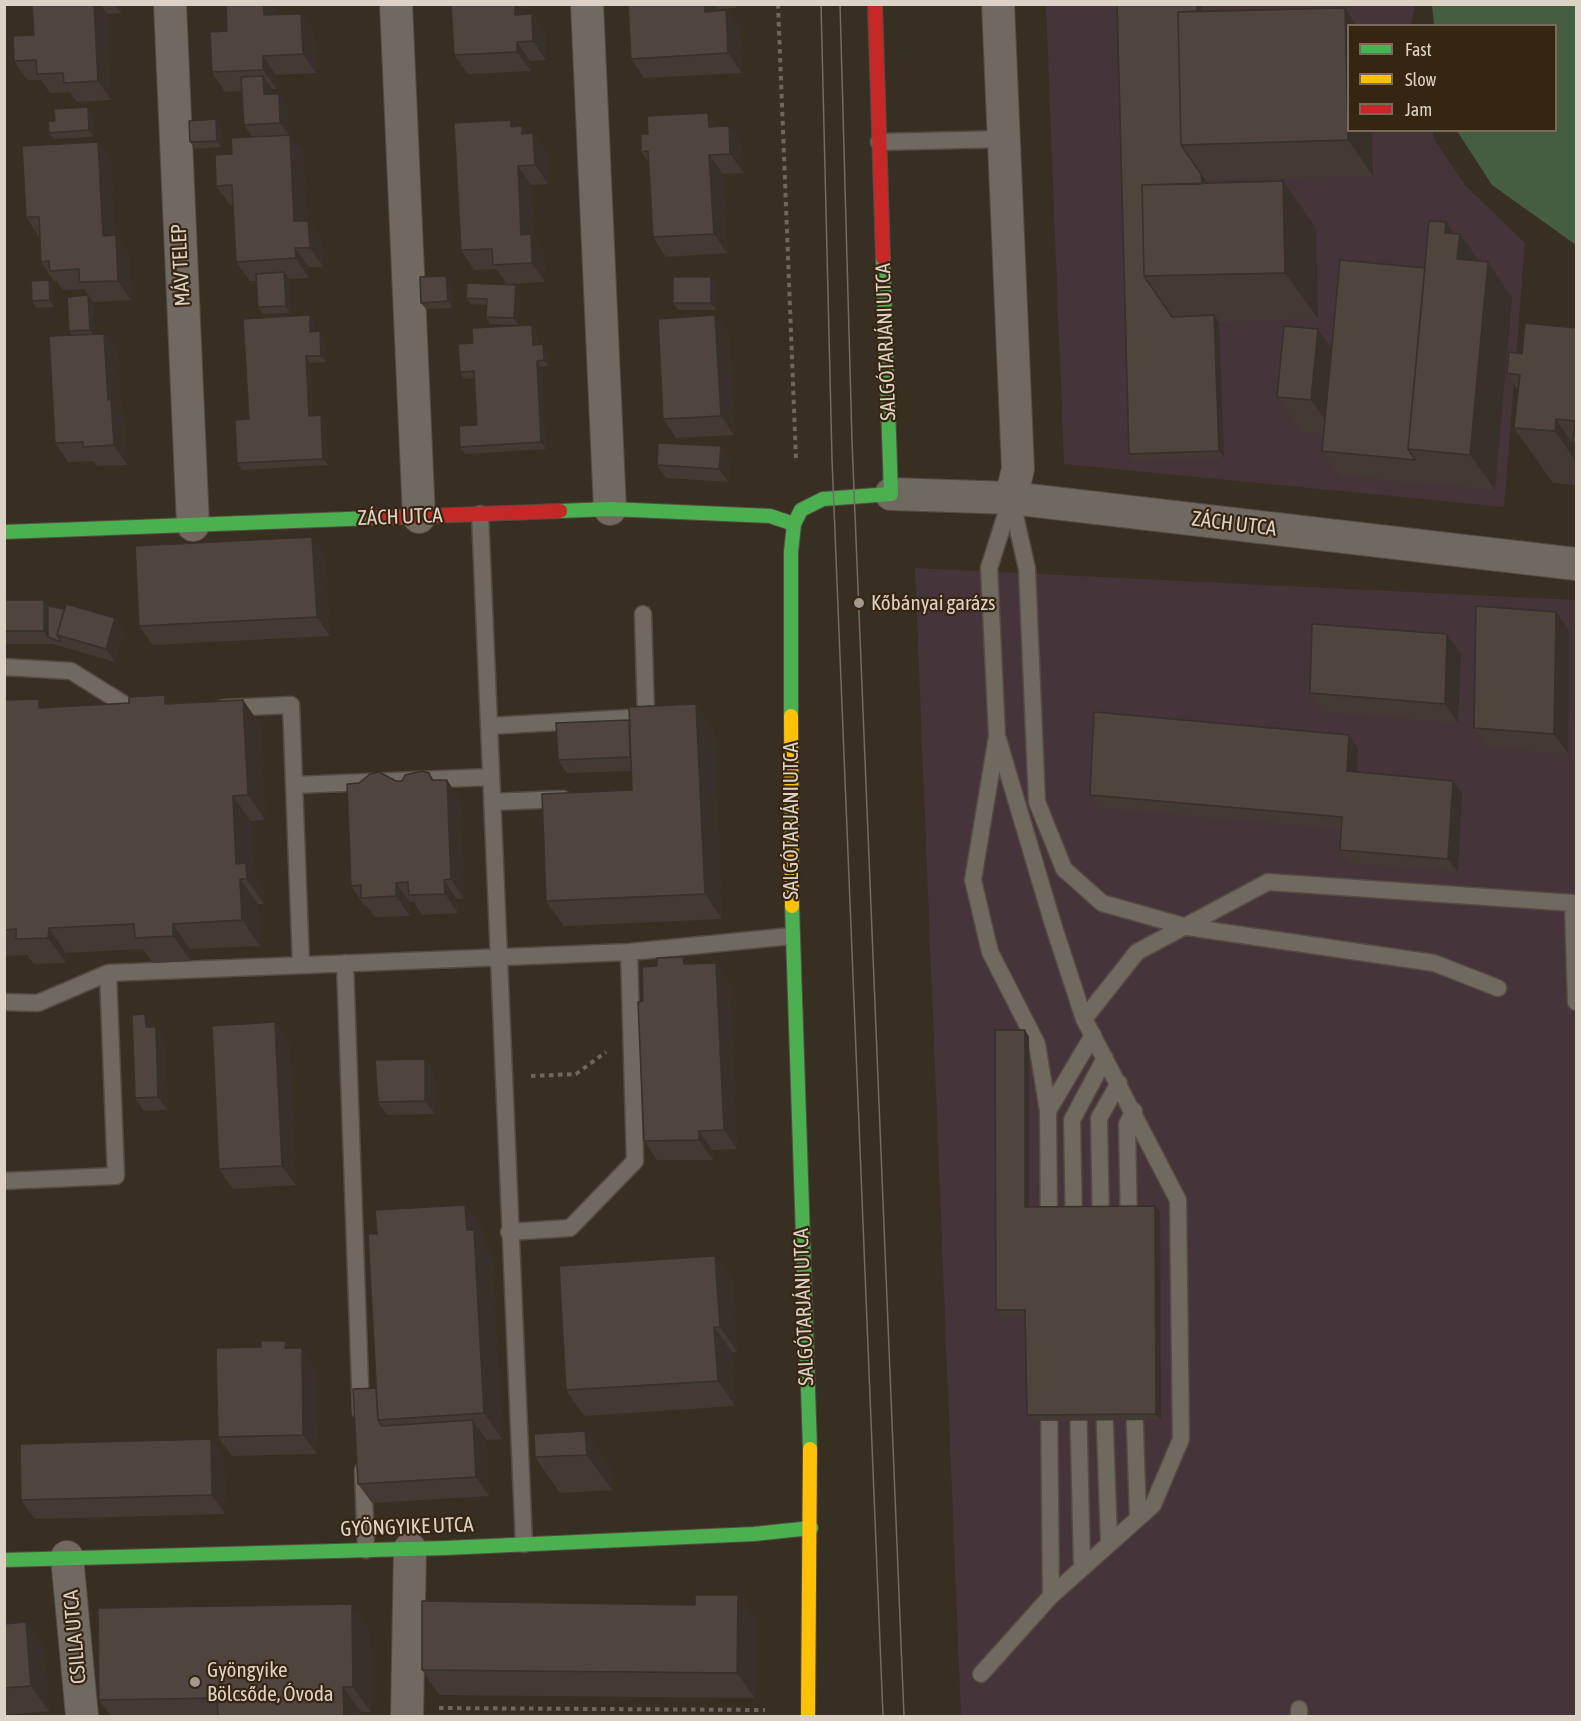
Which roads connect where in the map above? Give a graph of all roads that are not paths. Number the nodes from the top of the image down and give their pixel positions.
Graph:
1 (170, 4) edge
2 (396, 4) edge
3 (587, 4) edge
4 (875, 4) edge
5 (998, 4) edge
6 (1004, 139) junction
7 (879, 142) junction
8 (891, 494) junction
9 (1011, 498) junction
10 (610, 509) junction
11 (480, 514) junction
12 (419, 516) junction
13 (794, 524) junction
14 (193, 525) junction
15 (4, 532) edge
16 (1576, 564) edge
17 (643, 614) dead end
18 (4, 667) edge
19 (202, 708) edge
20 (157, 710) edge
21 (489, 726) junction
22 (997, 736) junction
23 (491, 777) junction
24 (294, 785) junction
25 (583, 798) edge
26 (492, 802) junction
27 (1575, 897) edge
28 (1187, 927) junction
29 (792, 936) junction
30 (628, 952) junction
31 (498, 957) junction
32 (345, 963) junction
33 (301, 965) junction
34 (108, 973) junction
35 (1498, 988) dead end
36 (4, 1002) edge
37 (1576, 1002) edge
38 (1084, 1019) junction
39 (1093, 1035) junction
40 (1105, 1058) junction
41 (1119, 1083) junction
42 (1048, 1111) junction
43 (1134, 1111) junction
44 (4, 1181) edge
45 (509, 1232) junction
46 (1049, 1242) edge
47 (1130, 1243) edge
48 (1101, 1246) edge
49 (1075, 1247) edge
50 (1133, 1385) edge
51 (1049, 1386) edge
52 (1104, 1386) edge
53 (1078, 1387) edge
54 (362, 1432) edge
55 (363, 1456) edge
56 (1138, 1518) junction
57 (811, 1528) junction
58 (1109, 1542) junction
59 (524, 1544) junction
60 (410, 1549) junction
61 (366, 1550) junction
62 (67, 1557) junction
63 (4, 1560) edge
64 (1082, 1567) junction
65 (1051, 1596) junction
66 (981, 1674) dead end
67 (420, 1712) edge
68 (82, 1716) edge
69 (808, 1716) edge

1 - 14 street, MÁV TELEP
2 - 12 street
3 - 10 street
4 - 7 street, SALGÓTARJÁNI UTCA
5 - 6 street
6 - 7 lane
6 - 9 street
7 - 8 street, SALGÓTARJÁNI UTCA
8 - 9 street, ZÁCH UTCA
8 - 13 street
9 - 16 street, ZÁCH UTCA
9 - 22 lane
9 - 28 lane
10 - 11 street, ZÁCH UTCA
10 - 13 street, ZÁCH UTCA
11 - 12 street, ZÁCH UTCA
11 - 21 lane
12 - 14 street, ZÁCH UTCA
13 - 29 street, SALGÓTARJÁNI UTCA
14 - 15 street, ZÁCH UTCA
17 - 21 lane
18 - 20 lane
19 - 24 lane
21 - 23 lane
22 - 38 lane
22 - 42 lane
23 - 24 lane
23 - 26 lane
24 - 33 lane
25 - 26 lane
26 - 31 lane
27 - 28 lane
27 - 37 lane
28 - 35 lane
28 - 38 lane
29 - 30 lane
29 - 57 street, SALGÓTARJÁNI UTCA
30 - 31 lane
30 - 45 lane
31 - 32 lane
31 - 45 lane
32 - 33 lane
32 - 54 lane
33 - 34 lane
34 - 36 lane
34 - 44 lane
38 - 39 lane
39 - 40 lane
39 - 42 lane
40 - 41 lane
40 - 49 lane
41 - 43 lane
41 - 48 lane
42 - 46 lane
43 - 47 lane
43 - 56 lane
45 - 59 lane
50 - 56 lane
51 - 65 lane
52 - 58 lane
53 - 64 lane
55 - 61 lane
56 - 58 lane
57 - 59 street, GYÖNGYIKE UTCA
57 - 69 street, SALGÓTARJÁNI UTCA
58 - 64 lane
59 - 60 street, GYÖNGYIKE UTCA
60 - 61 street, GYÖNGYIKE UTCA
60 - 67 street
61 - 62 street, GYÖNGYIKE UTCA
62 - 63 street, GYÖNGYIKE UTCA
62 - 68 street, CSILLA UTCA
64 - 65 lane
65 - 66 lane

